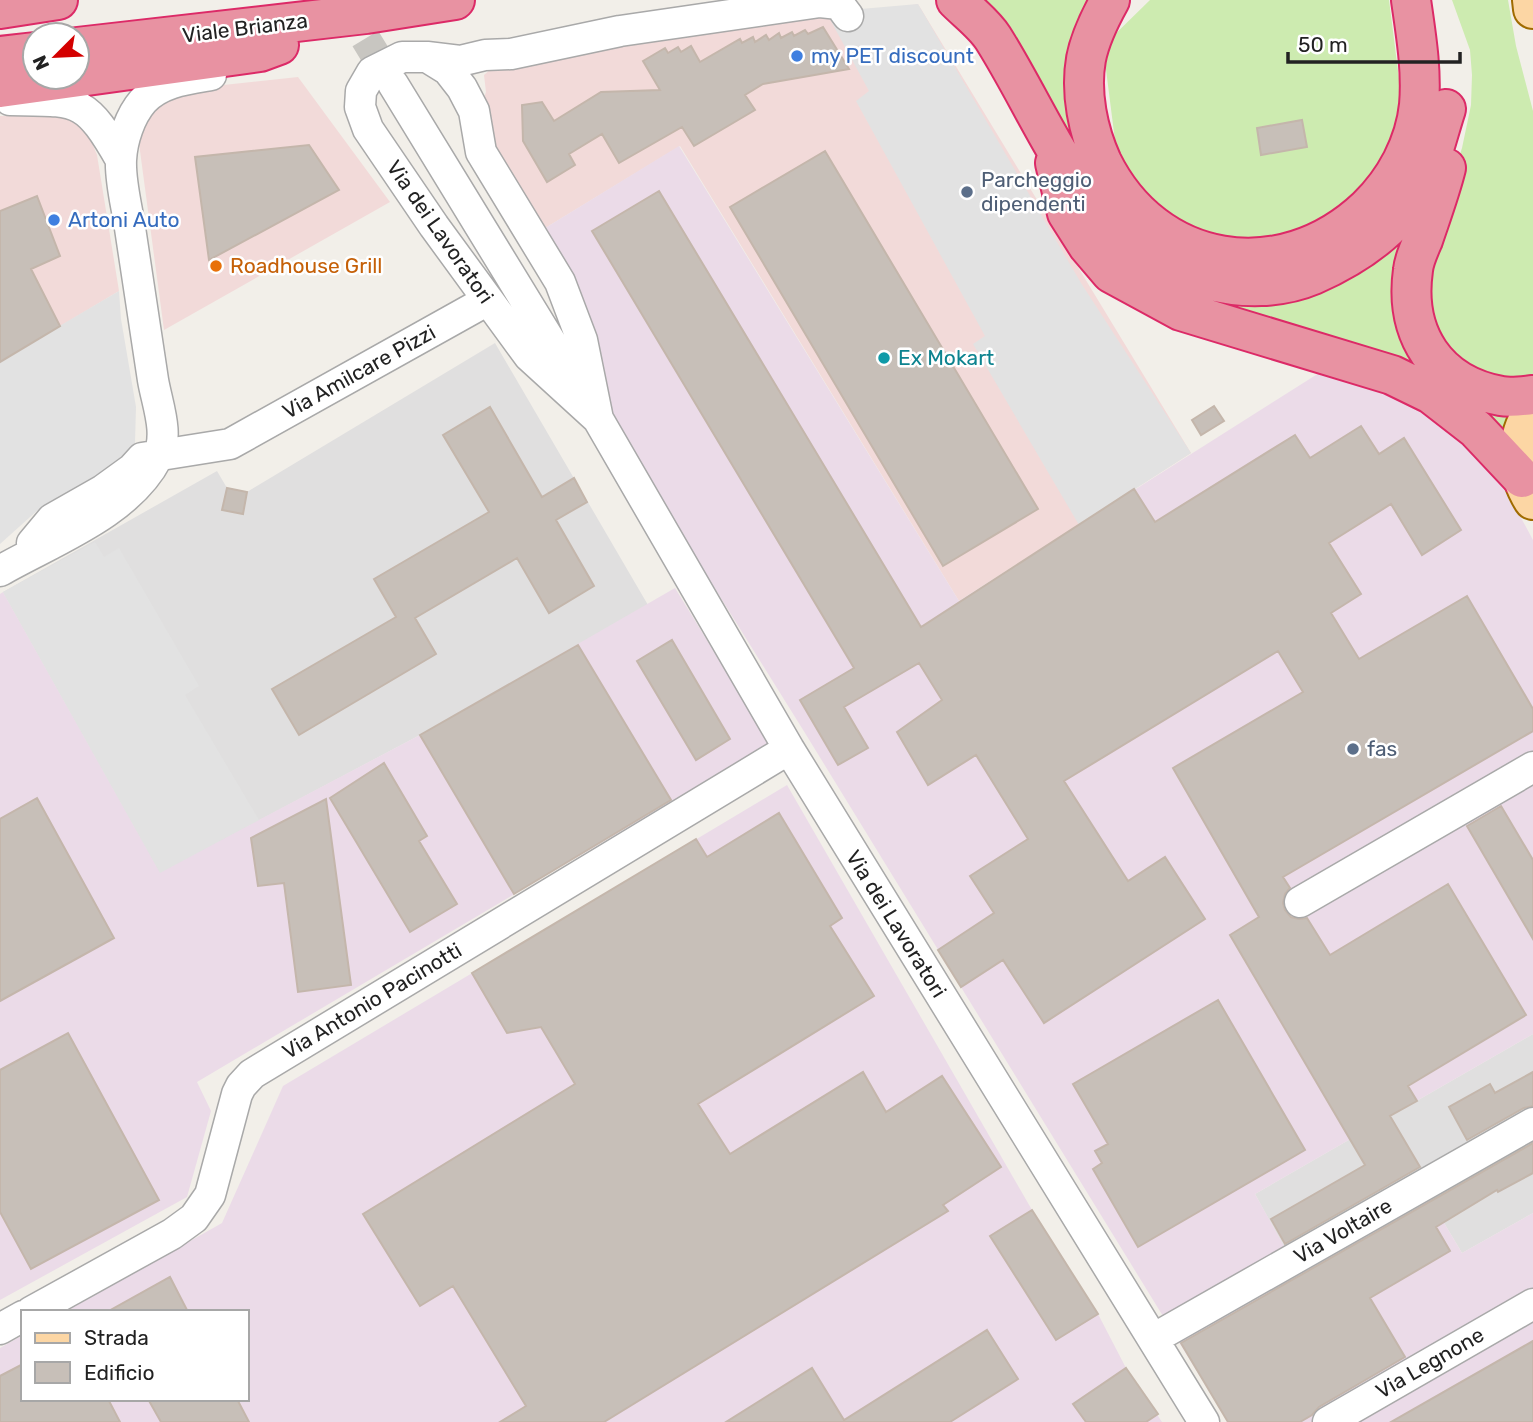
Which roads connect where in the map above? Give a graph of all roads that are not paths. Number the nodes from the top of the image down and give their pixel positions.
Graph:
1 (58, 0) edge
2 (455, 0) edge
3 (956, 0) edge
4 (1110, 0) edge
5 (1411, 0) edge
6 (1438, 0) edge
7 (1532, 0) edge
8 (0, 9) edge
9 (1533, 9) edge
10 (366, 14) junction
11 (848, 16) dead end
12 (91, 45) edge
13 (260, 52) junction
14 (21, 54) edge
15 (511, 54) junction
16 (0, 56) edge
17 (427, 57) junction
18 (393, 83) tunnel mouth
19 (0, 88) edge
20 (0, 100) edge
21 (1446, 109) junction
22 (474, 111) junction
23 (1051, 144) junction
24 (121, 160) junction
25 (488, 300) junction
26 (1533, 396) edge
27 (157, 401) junction
28 (1533, 412) edge
29 (598, 419) junction
30 (230, 444) junction
31 (151, 456) junction
32 (1528, 489) edge
33 (11, 564) edge
34 (789, 749) junction
35 (1533, 767) edge
36 (1300, 902) dead end
37 (1533, 1123) edge
38 (1533, 1304) edge
39 (35, 1310) edge
40 (21, 1317) edge
41 (0, 1329) edge
42 (1153, 1339) junction
43 (1204, 1422) edge
44 (1328, 1422) edge

1 - 8 highway
2 - 10 highway, Viale Brianza
3 - 23 highway
4 - 5 highway
6 - 21 highway
7 - 9 main road
10 - 12 highway, Viale Brianza
10 - 13 highway
11 - 15 street, Via dei Lavoratori
13 - 19 highway
13 - 24 street
14 - 16 highway
15 - 17 street, Via dei Lavoratori
15 - 22 street, Via dei Lavoratori
17 - 22 street, Via dei Lavoratori
17 - 25 street, Via dei Lavoratori
18 - 29 street, Via dei Lavoratori
20 - 24 street
21 - 23 highway
21 - 26 highway
22 - 29 street, Via dei Lavoratori
23 - 32 highway
24 - 27 street
25 - 29 street, Via dei Lavoratori
25 - 30 street, Via Amilcare Pizzi
27 - 30 street
27 - 31 street
28 - 32 main road
29 - 34 street, Via dei Lavoratori
30 - 31 street, Via Amilcare Pizzi
31 - 33 street
34 - 39 street, Via Antonio Pacinotti
34 - 42 street, Via dei Lavoratori
35 - 36 street
37 - 42 street, Via Voltaire
38 - 44 street, Via Legnone
40 - 41 street
42 - 43 street, Via dei Lavoratori

